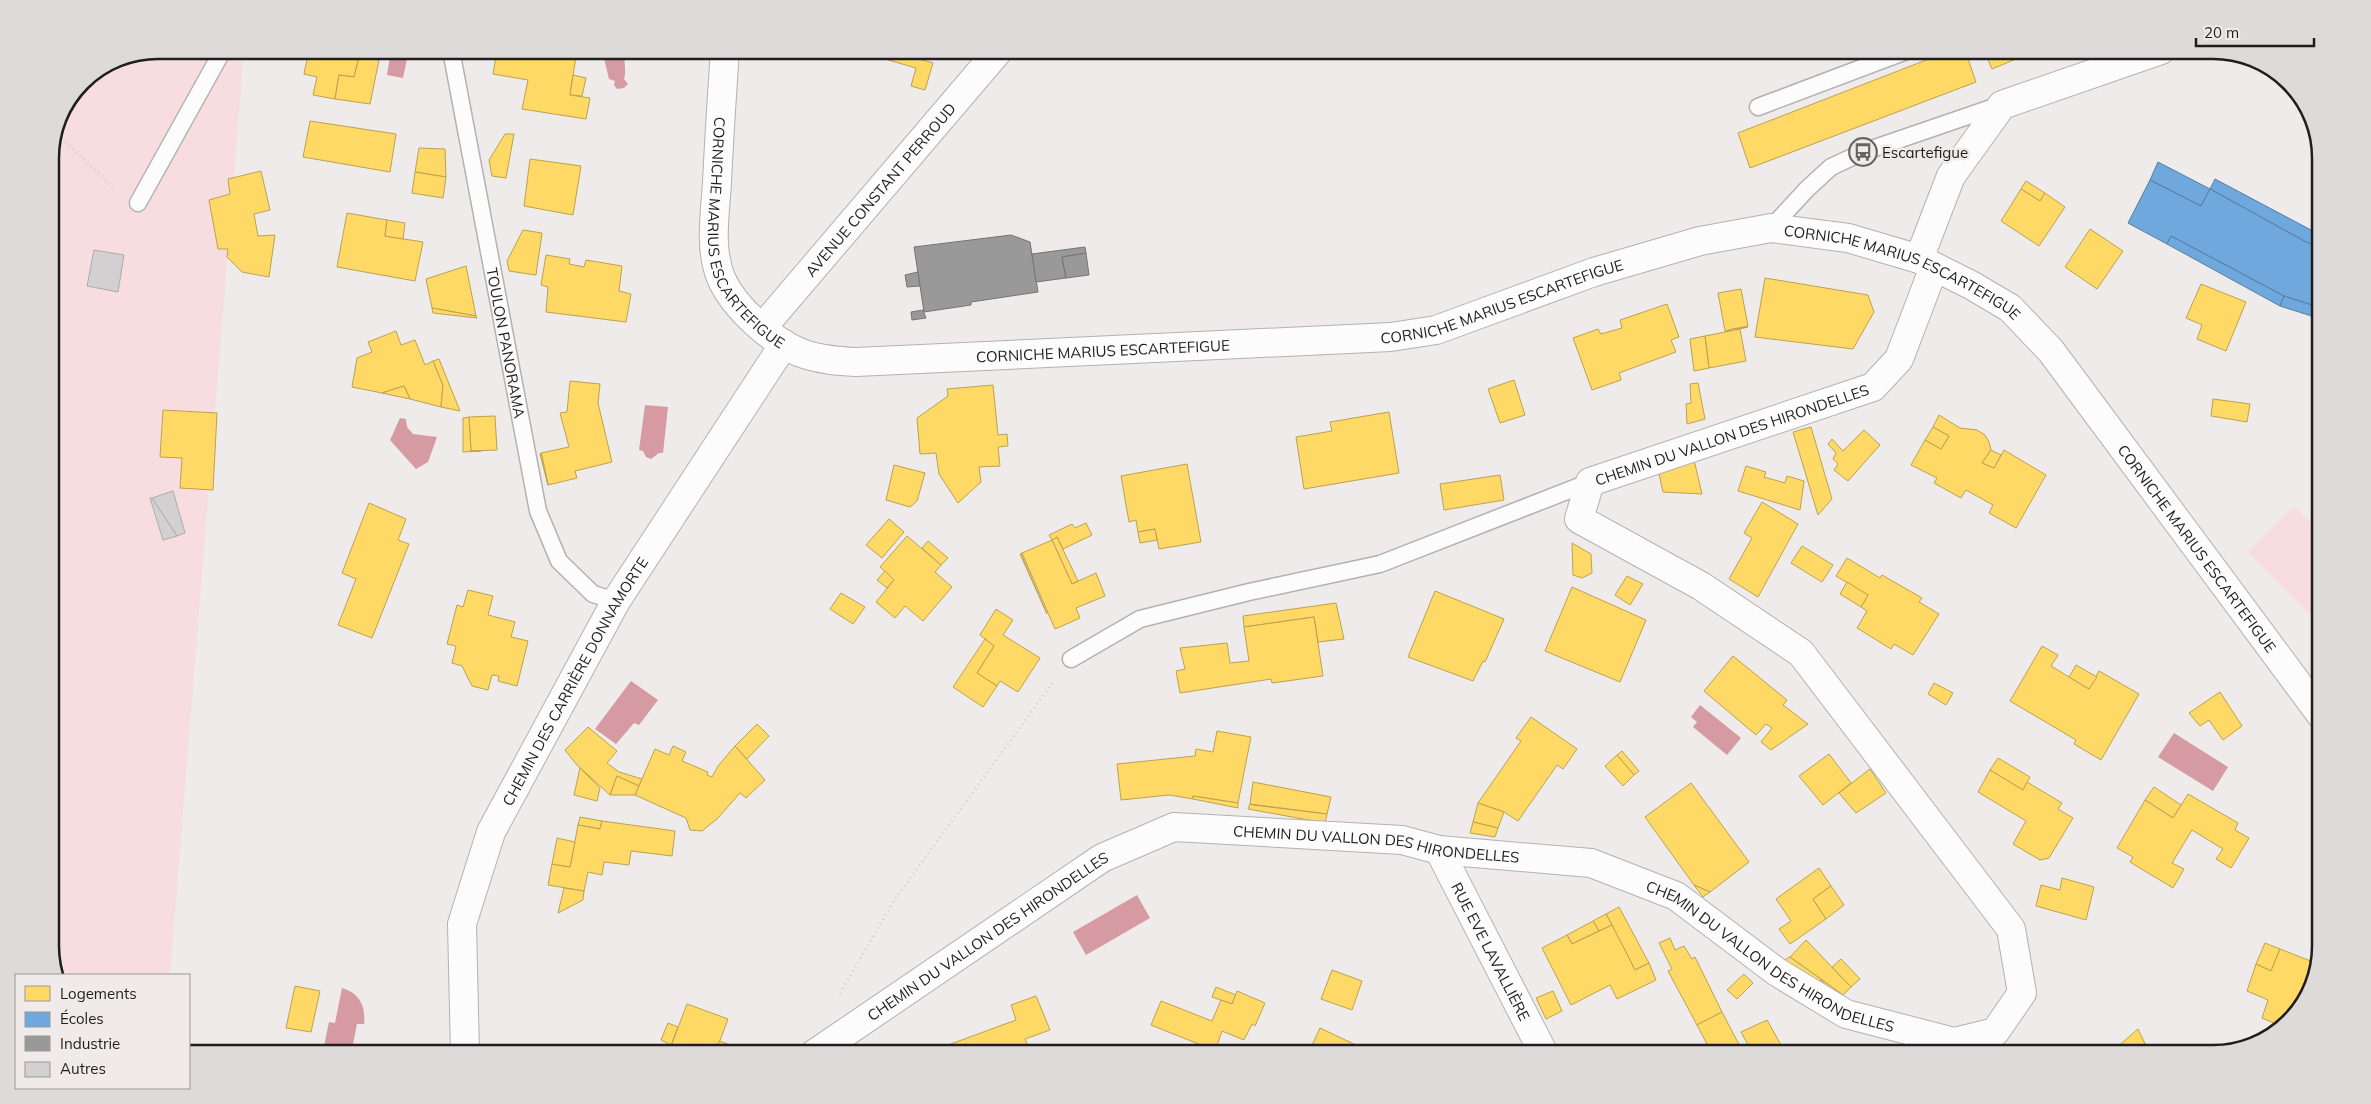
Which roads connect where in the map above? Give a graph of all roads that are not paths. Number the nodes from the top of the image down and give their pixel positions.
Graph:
1 (218, 59) edge
2 (453, 59) edge
3 (724, 59) edge
4 (991, 59) edge
5 (1885, 59) edge
6 (2134, 59) edge
7 (2002, 104) junction
8 (1758, 107) dead end
9 (138, 203) road end
10 (1771, 228) junction
11 (1926, 263) junction
12 (762, 328) junction
13 (784, 344) junction
14 (1590, 482) junction
15 (616, 601) junction
16 (1071, 659) road end
17 (2312, 703) edge
18 (1439, 850) junction
19 (465, 1045) edge
20 (827, 1045) edge
21 (1539, 1045) edge

1 - 9 lane
2 - 15 lane, TOULON PANORAMA
3 - 12 street, CORNICHE MARIUS ESCARTEFIGUE
4 - 12 street, AVENUE CONSTANT PERROUD
5 - 8 lane
6 - 7 street
7 - 10 lane
7 - 11 street, CHEMIN DU VALLON DES HIRONDELLES
10 - 11 street, CORNICHE MARIUS ESCARTEFIGUE
10 - 13 street, CORNICHE MARIUS ESCARTEFIGUE
11 - 14 street, CHEMIN DU VALLON DES HIRONDELLES
11 - 17 street, CORNICHE MARIUS ESCARTEFIGUE
12 - 13 street, CORNICHE MARIUS ESCARTEFIGUE
13 - 15 street, CHEMIN DES CARRIÈRE DONNAMORTE
14 - 16 lane
14 - 18 street, CHEMIN DU VALLON DES HIRONDELLES
15 - 19 street, CHEMIN DES CARRIÈRE DONNAMORTE
18 - 20 street, CHEMIN DU VALLON DES HIRONDELLES
18 - 21 street, RUE EVE LAVALLIÈRE

